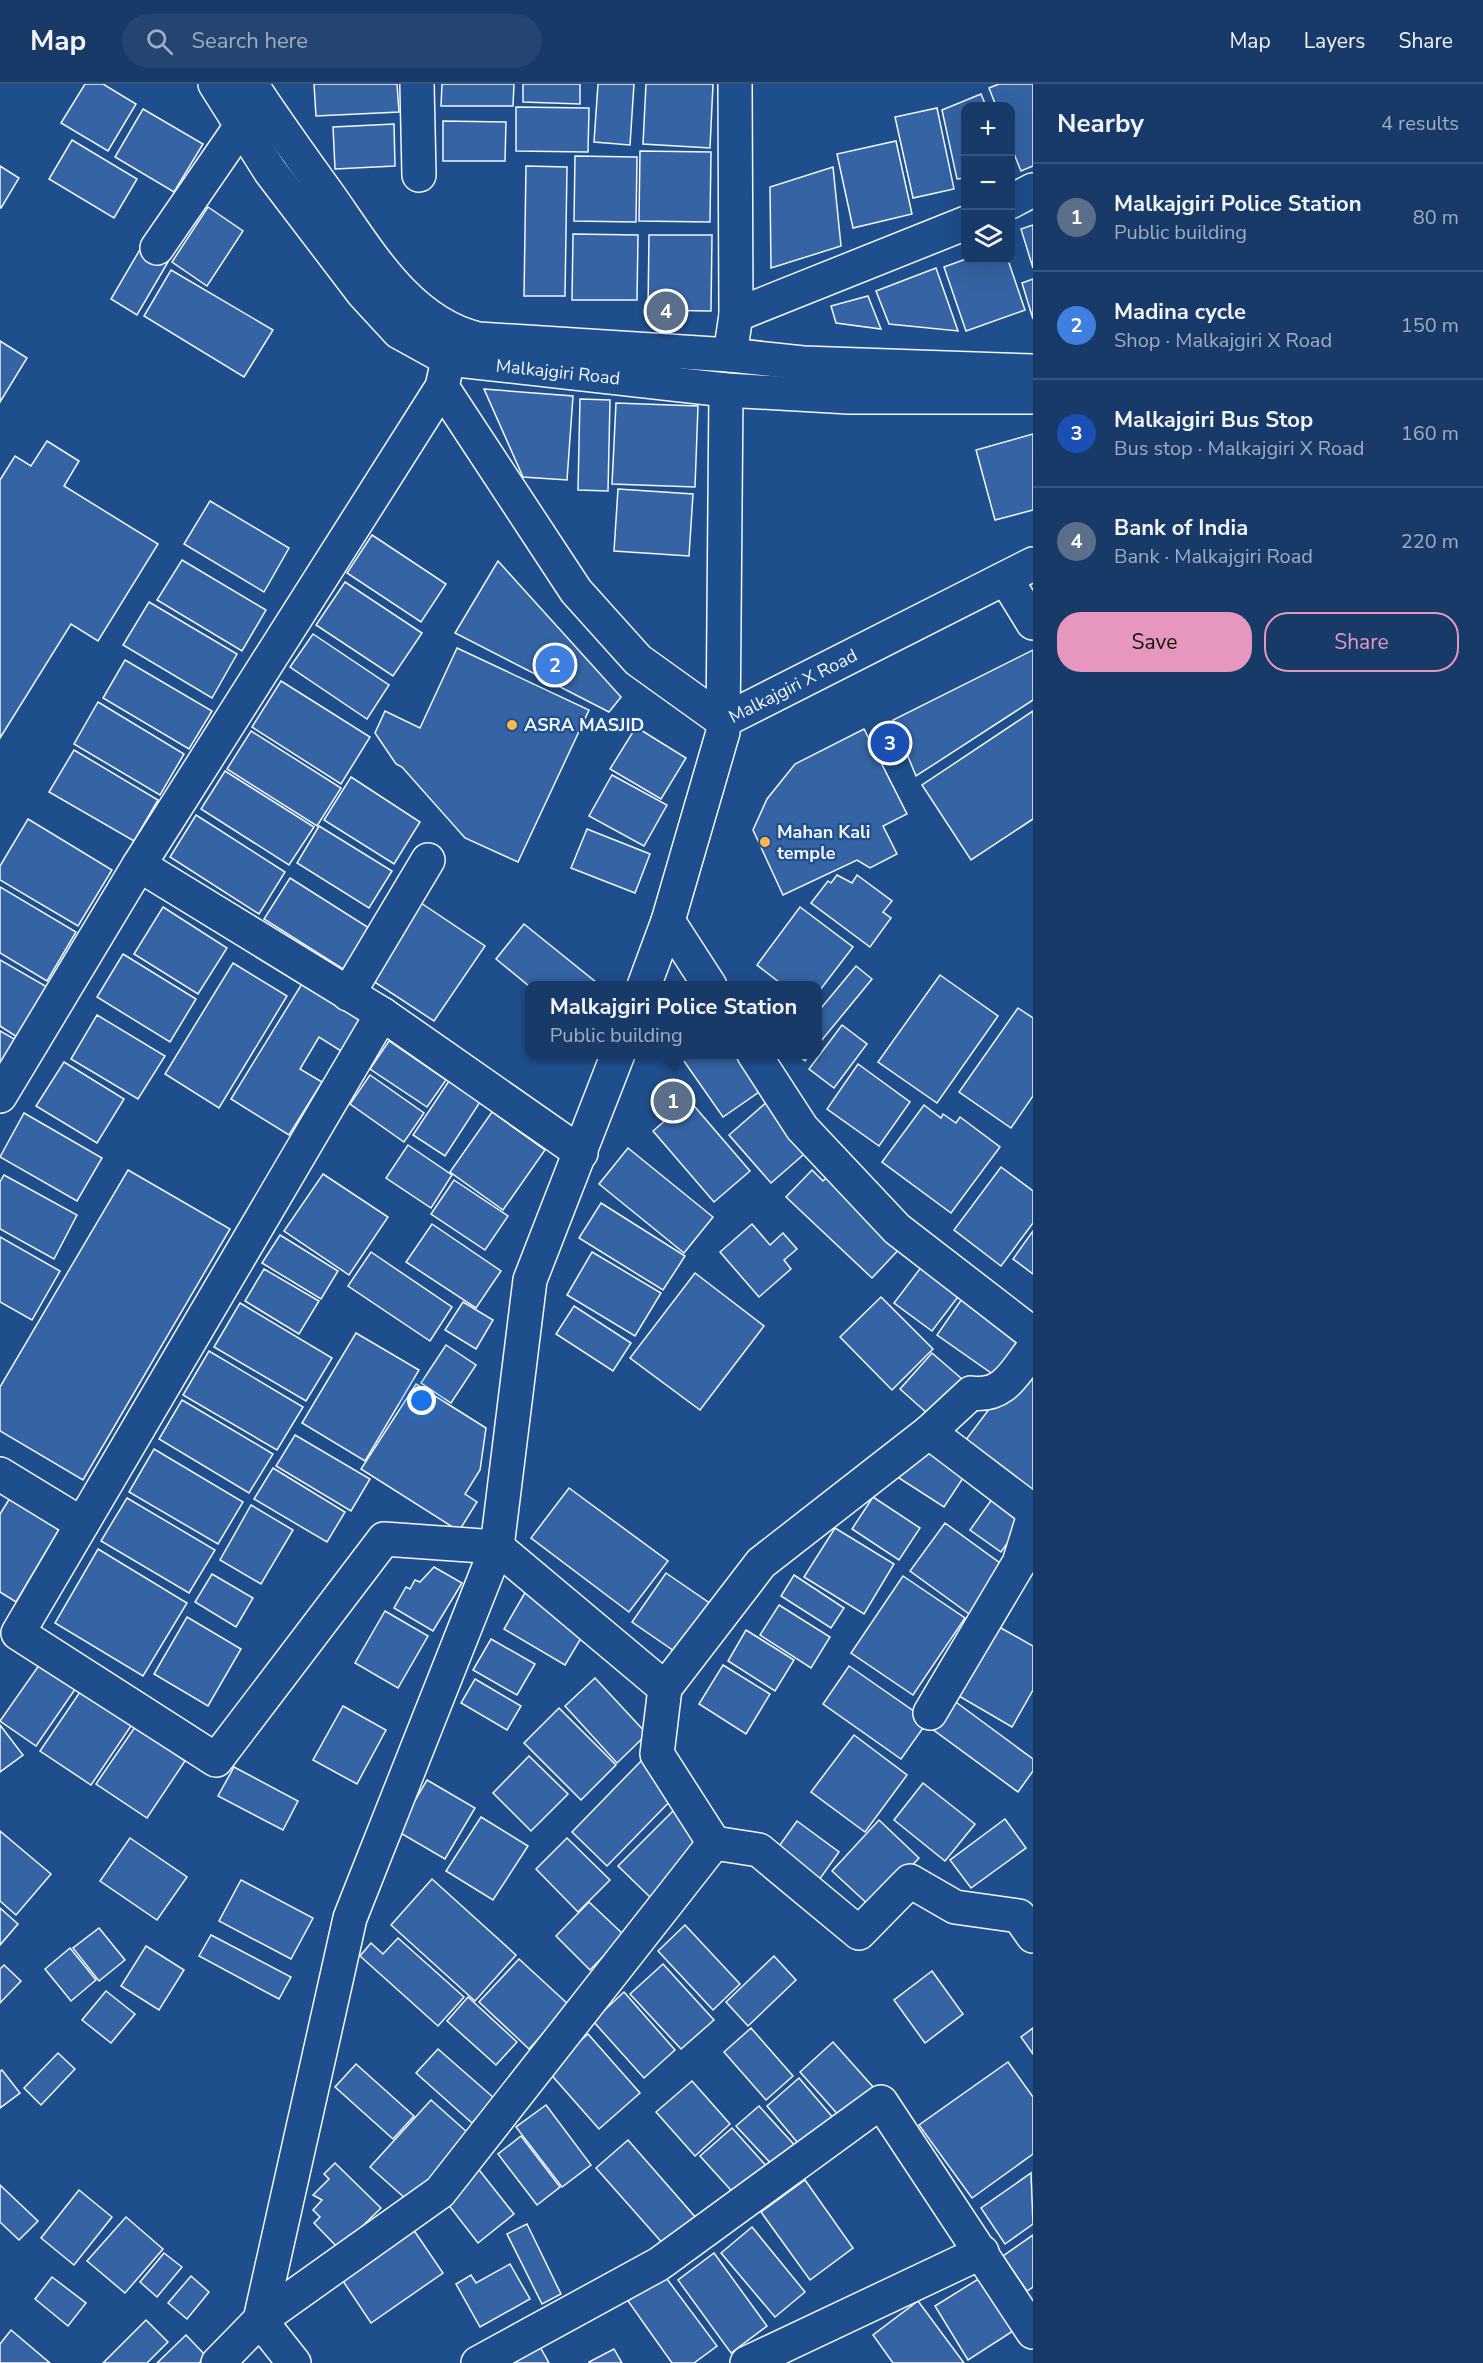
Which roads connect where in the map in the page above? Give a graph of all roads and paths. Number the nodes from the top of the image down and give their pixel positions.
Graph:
1 (215, 84) edge
2 (251, 84) edge
3 (417, 84) edge
4 (735, 84) edge
5 (242, 126) junction
6 (419, 175) dead end
7 (1033, 190) edge
8 (1015, 200) edge
9 (961, 225) edge
10 (157, 248) dead end
11 (736, 315) junction
12 (730, 355) junction
13 (448, 360) junction
14 (1033, 371) edge
15 (726, 390) junction
16 (1033, 397) edge
17 (1019, 572) edge
18 (1033, 623) edge
19 (723, 721) junction
20 (428, 860) dead end
21 (139, 865) junction
22 (668, 921) junction
23 (646, 981) edge
24 (707, 981) edge
25 (348, 993) junction
26 (382, 1014) junction
27 (616, 1059) edge
28 (757, 1059) edge
29 (0, 1096) edge
30 (581, 1153) junction
31 (1033, 1334) edge
32 (1033, 1349) edge
33 (929, 1432) junction
34 (0, 1474) edge
35 (1033, 1511) edge
36 (1033, 1518) edge
37 (82, 1524) junction
38 (497, 1547) junction
39 (1026, 1569) edge
40 (665, 1688) junction
41 (930, 1713) dead end
42 (714, 1843) junction
43 (1033, 1936) edge
44 (982, 2252) junction
45 (1027, 2312) edge
46 (260, 2320) junction
47 (218, 2363) edge
48 (294, 2363) edge
49 (478, 2363) edge
50 (747, 2363) edge

1 - 5 street, Malkajgiri Road
2 - 13 street, Malkajgiri Road
3 - 6 street
4 - 11 street
5 - 10 street
5 - 13 street, Malkajgiri Road
7 - 8 street
9 - 11 street
11 - 12 street
12 - 13 street, Malkajgiri Road
12 - 14 street, Malkajgiri Road
13 - 15 street, Malkajgiri Road
13 - 19 street, Malkajgiri X Road
13 - 21 street
15 - 16 street, Malkajgiri Road
15 - 19 street
17 - 18 street
17 - 19 street, Malkajgiri X Road
19 - 22 street
20 - 25 street
21 - 25 street
21 - 29 street
22 - 23 street
22 - 24 street
25 - 26 street
26 - 30 street
26 - 37 street
27 - 30 street
28 - 31 street
30 - 38 street
32 - 33 street
33 - 35 street
33 - 40 street
34 - 37 street
36 - 39 street
37 - 38 street
38 - 40 street
38 - 46 street
39 - 41 street
40 - 42 street
42 - 43 street
42 - 46 street
44 - 45 street
44 - 49 street
44 - 50 street
46 - 47 street
46 - 48 street

